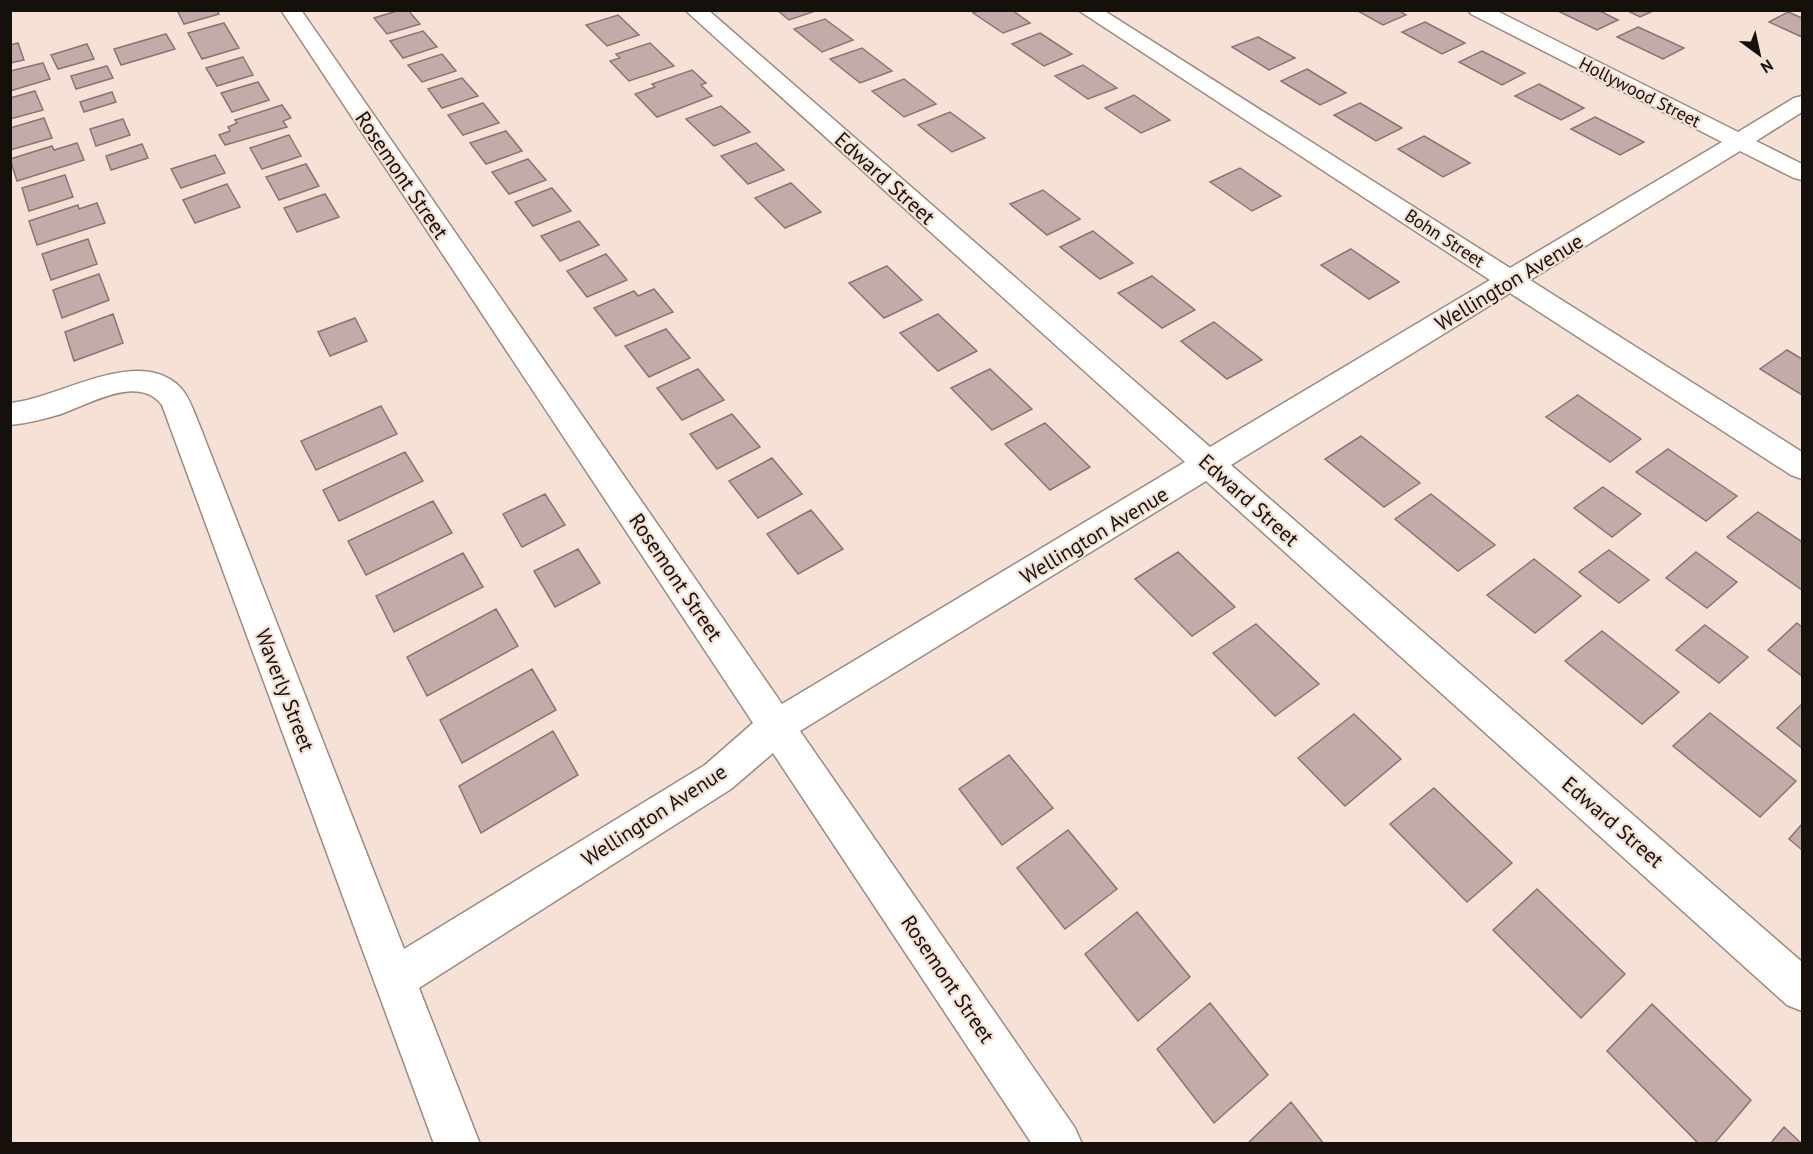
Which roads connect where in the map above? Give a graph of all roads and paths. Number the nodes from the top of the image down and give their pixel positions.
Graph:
1 (291, 10) edge
2 (695, 10) edge
3 (1088, 10) edge
4 (1478, 10) edge
5 (1803, 103) edge
6 (1739, 142) junction
7 (1803, 173) edge
8 (1511, 281) junction
9 (10, 414) edge
10 (1209, 465) junction
11 (1803, 467) edge
12 (777, 726) junction
13 (393, 979) junction
14 (1803, 990) edge
15 (457, 1143) edge
16 (1059, 1143) edge

1 - 12 street, Rosemont Street
2 - 10 street, Edward Street
3 - 8 street, Bohn Street
4 - 6 street, Hollywood Street
5 - 6 street, Wellington Avenue
6 - 7 street, Hollywood Street
6 - 8 street, Wellington Avenue
8 - 10 street, Wellington Avenue
8 - 11 street, Bohn Street
9 - 13 street, Waverly Street
10 - 12 street, Wellington Avenue
10 - 14 street, Edward Street
12 - 13 street, Wellington Avenue
12 - 16 street, Rosemont Street
13 - 15 street, Waverly Street

